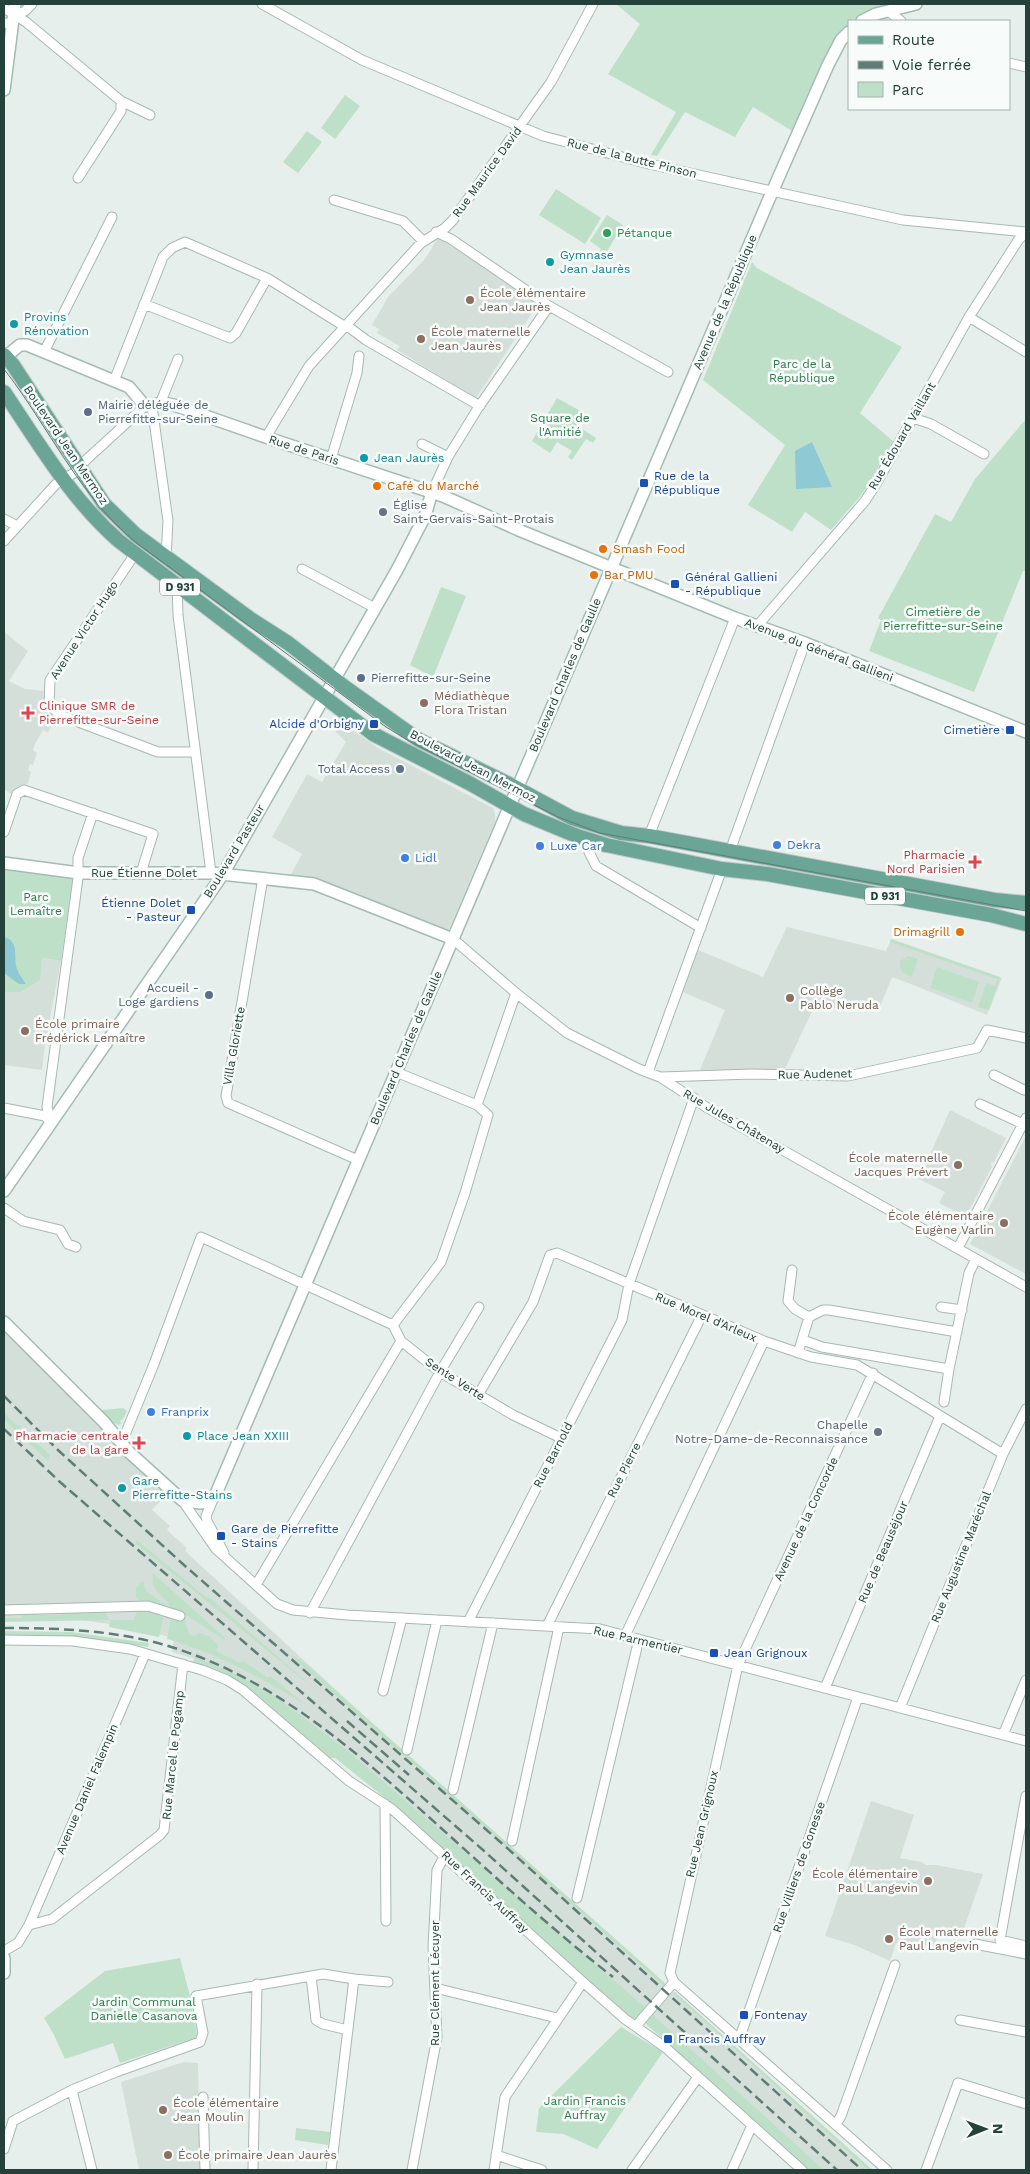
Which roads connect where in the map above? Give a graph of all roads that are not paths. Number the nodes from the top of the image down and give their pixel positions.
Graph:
1 (15, 4) edge
2 (32, 4) edge
3 (262, 4) edge
4 (593, 4) edge
5 (916, 4) edge
6 (4, 8) edge
7 (888, 11) junction
8 (864, 20) edge
9 (900, 20) edge
10 (10, 21) edge
11 (845, 36) edge
12 (1010, 64) edge
13 (1026, 68) edge
14 (4, 90) edge
15 (121, 101) junction
16 (150, 115) dead end
17 (520, 126) junction
18 (78, 178) dead end
19 (773, 191) junction
20 (334, 200) dead end
21 (112, 217) dead end
22 (436, 232) junction
23 (1026, 233) edge
24 (423, 241) junction
25 (267, 278) junction
26 (144, 304) junction
27 (549, 306) junction
28 (969, 317) junction
29 (345, 326) junction
30 (366, 340) junction
31 (44, 352) junction
32 (1026, 352) edge
33 (4, 356) edge
34 (178, 359) dead end
35 (668, 372) dead end
36 (114, 380) junction
37 (4, 392) edge
38 (153, 405) junction
39 (480, 406) junction
40 (913, 418) junction
41 (266, 438) junction
42 (422, 444) dead end
43 (984, 454) dead end
44 (448, 457) junction
45 (331, 459) junction
46 (80, 465) junction
47 (63, 480) junction
48 (432, 492) junction
49 (4, 519) edge
50 (17, 526) junction
51 (4, 541) edge
52 (135, 554) junction
53 (166, 557) junction
54 (612, 566) junction
55 (302, 570) dead end
56 (177, 584) junction
57 (374, 608) junction
58 (736, 618) junction
59 (758, 625) junction
60 (805, 643) junction
61 (334, 677) junction
62 (324, 696) junction
63 (1026, 732) edge
64 (194, 752) junction
65 (517, 788) junction
66 (509, 806) junction
67 (93, 813) junction
68 (4, 832) edge
69 (649, 836) junction
70 (590, 840) junction
71 (730, 852) junction
72 (4, 863) edge
73 (722, 869) junction
74 (79, 873) junction
75 (141, 873) junction
76 (211, 873) junction
77 (223, 874) junction
78 (263, 878) junction
79 (1026, 903) edge
80 (1026, 924) edge
81 (701, 928) junction
82 (453, 939) junction
83 (516, 993) junction
84 (1026, 1038) edge
85 (396, 1072) junction
86 (648, 1072) junction
87 (994, 1075) dead end
88 (660, 1077) junction
89 (1024, 1090) dead end
90 (694, 1098) junction
91 (980, 1104) dead end
92 (477, 1105) junction
93 (4, 1108) edge
94 (1025, 1121) edge
95 (52, 1123) junction
96 (358, 1160) junction
97 (4, 1191) edge
98 (4, 1208) edge
99 (76, 1247) dead end
100 (958, 1248) junction
101 (976, 1259) junction
102 (792, 1270) dead end
103 (306, 1284) junction
104 (629, 1284) junction
105 (1026, 1287) edge
106 (479, 1307) dead end
107 (941, 1307) dead end
108 (962, 1310) junction
109 (702, 1314) junction
110 (810, 1316) junction
111 (4, 1322) edge
112 (393, 1324) junction
113 (957, 1332) junction
114 (401, 1340) junction
115 (803, 1340) junction
116 (764, 1341) junction
117 (798, 1353) junction
118 (949, 1369) junction
119 (440, 1372) junction
120 (873, 1373) junction
121 (478, 1395) junction
122 (944, 1402) dead end
123 (1026, 1409) edge
124 (940, 1416) junction
125 (561, 1438) junction
126 (122, 1442) junction
127 (1003, 1454) junction
128 (215, 1496) junction
129 (182, 1500) junction
130 (228, 1560) junction
131 (256, 1585) junction
132 (4, 1610) edge
133 (310, 1613) junction
134 (177, 1615) dead end
135 (402, 1618) junction
136 (438, 1620) junction
137 (468, 1622) junction
138 (492, 1623) junction
139 (547, 1626) junction
140 (559, 1627) junction
141 (626, 1636) junction
142 (639, 1639) junction
143 (4, 1640) edge
144 (145, 1654) junction
145 (183, 1664) junction
146 (738, 1665) junction
147 (1026, 1680) edge
148 (825, 1688) junction
149 (383, 1691) dead end
150 (858, 1697) junction
151 (900, 1708) junction
152 (1003, 1735) junction
153 (1026, 1741) edge
154 (407, 1750) dead end
155 (452, 1790) dead end
156 (1026, 1796) edge
157 (385, 1804) junction
158 (512, 1841) dead end
159 (445, 1855) junction
160 (577, 1898) dead end
161 (386, 1921) dead end
162 (29, 1924) junction
163 (975, 1944) dead end
164 (1026, 1946) edge
165 (4, 1951) edge
166 (1026, 1954) edge
167 (4, 1958) edge
168 (895, 1965) dead end
169 (4, 1973) edge
170 (310, 1976) junction
171 (354, 1978) junction
172 (388, 1982) dead end
173 (582, 1982) junction
174 (674, 1982) junction
175 (257, 1984) junction
176 (435, 1988) junction
177 (557, 2018) junction
178 (960, 2020) dead end
179 (636, 2026) junction
180 (348, 2030) junction
181 (1026, 2032) edge
182 (740, 2038) junction
183 (698, 2077) junction
184 (72, 2090) junction
185 (203, 2097) dead end
186 (1026, 2104) edge
187 (836, 2124) junction
188 (752, 2125) junction
189 (4, 2149) edge
190 (496, 2155) junction
191 (799, 2169) edge
192 (92, 2170) edge
193 (205, 2170) edge
194 (253, 2170) edge
195 (332, 2170) edge
196 (412, 2170) edge
197 (494, 2170) edge
198 (542, 2170) edge
199 (632, 2170) edge
200 (732, 2170) edge
201 (887, 2170) edge
202 (926, 2170) edge

1 - 10 street
2 - 10 street
3 - 17 street, Rue de la Butte Pinson
4 - 17 street, Rue Maurice David
5 - 7 street
6 - 10 street
7 - 8 street
7 - 9 street
10 - 14 street
10 - 15 street
11 - 19 street, Avenue de la République
12 - 13 street
15 - 16 street
15 - 18 street
17 - 19 street, Rue de la Butte Pinson
17 - 22 street, Rue Maurice David
19 - 23 street, Rue de la Butte Pinson
19 - 54 street, Avenue de la République
20 - 24 street
21 - 31 street
22 - 24 street, Rue Maurice David
22 - 27 street
23 - 28 street, Rue Édouard Vaillant
24 - 29 street, Rue Maurice David
25 - 26 street
25 - 26 street
25 - 29 street
26 - 36 street
27 - 35 street
27 - 39 street
28 - 32 street
28 - 40 street, Rue Édouard Vaillant
29 - 30 street
29 - 41 street, Rue Maurice David
30 - 39 street
30 - 45 street
31 - 33 street
31 - 36 street
33 - 46 main road, Boulevard Jean Mermoz / D 931
34 - 38 street
36 - 38 street
37 - 47 main road, Boulevard Jean Mermoz / D 931
38 - 41 street, Rue de Paris
38 - 46 street
38 - 53 street
39 - 44 street
40 - 43 street
40 - 59 street, Rue Édouard Vaillant
41 - 45 street, Rue de Paris
42 - 44 street
44 - 48 street
45 - 48 street, Rue de Paris
46 - 47 street
46 - 53 main road, Boulevard Jean Mermoz / D 931
47 - 50 street
47 - 52 main road, Boulevard Jean Mermoz / D 931
48 - 54 street, Rue de Paris
48 - 57 street, Boulevard Pasteur
49 - 50 street
50 - 51 street
52 - 56 main road, Boulevard Jean Mermoz / D 931
52 - 64 street, Avenue Victor Hugo
53 - 61 main road, Boulevard Jean Mermoz / D 931
54 - 58 street, Avenue du Général Gallieni
54 - 65 street, Boulevard Charles de Gaulle
55 - 57 street
56 - 62 main road, Boulevard Jean Mermoz / D 931
56 - 64 street
57 - 61 street, Boulevard Pasteur
58 - 59 street, Avenue du Général Gallieni
58 - 69 street
59 - 60 street, Avenue du Général Gallieni
60 - 63 street, Avenue du Général Gallieni
60 - 71 street
61 - 62 street, Boulevard Pasteur
61 - 65 main road, Boulevard Jean Mermoz / D 931
62 - 66 main road, Boulevard Jean Mermoz / D 931
62 - 77 street, Boulevard Pasteur
64 - 76 street
65 - 66 street, Boulevard Charles de Gaulle
65 - 69 main road, Boulevard Jean Mermoz / D 931
66 - 70 main road, Boulevard Jean Mermoz / D 931
66 - 82 street, Boulevard Charles de Gaulle
67 - 68 street
67 - 74 street
67 - 75 street
69 - 71 main road, Boulevard Jean Mermoz / D 931
70 - 73 main road, Boulevard Jean Mermoz / D 931
70 - 81 street
71 - 79 main road, Boulevard Jean Mermoz / D 931
72 - 74 street, Rue Étienne Dolet
73 - 80 main road, Boulevard Jean Mermoz / D 931
73 - 81 street
74 - 75 street, Rue Étienne Dolet
74 - 95 street
75 - 76 street, Rue Étienne Dolet
76 - 77 street, Rue Étienne Dolet
77 - 78 street, Rue Étienne Dolet
77 - 95 street, Boulevard Pasteur
78 - 82 street, Rue Étienne Dolet
78 - 96 street, Villa Gloriette
81 - 86 street
82 - 83 street, Rue Jules Châtenay
82 - 85 street, Boulevard Charles de Gaulle
83 - 86 street, Rue Jules Châtenay
83 - 92 street
84 - 88 street, Rue Audenet
85 - 92 street
85 - 96 street, Boulevard Charles de Gaulle
86 - 88 street, Rue Jules Châtenay
87 - 89 street
88 - 90 street, Rue Jules Châtenay
90 - 100 street, Rue Jules Châtenay
90 - 104 street, Rue Barnold
91 - 94 street
92 - 112 street
93 - 95 street
94 - 100 street
95 - 97 street, Boulevard Pasteur
96 - 103 street, Boulevard Charles de Gaulle
98 - 99 street
100 - 101 street, Rue Jules Châtenay
101 - 105 street, Rue Jules Châtenay
101 - 108 street
102 - 110 street
103 - 112 street
103 - 126 street
103 - 128 street, Boulevard Charles de Gaulle
104 - 109 street, Rue Morel d'Arleux
104 - 121 street, Rue Morel d'Arleux
104 - 125 street, Rue Barnold
106 - 119 street
107 - 108 street
108 - 113 street
109 - 116 street, Rue Morel d'Arleux
109 - 139 street, Rue Pierre
110 - 113 street
110 - 115 street
111 - 126 street
112 - 114 street, Sente Verte
113 - 118 street
114 - 119 street, Sente Verte
114 - 131 street
115 - 117 street
115 - 118 street
116 - 117 street
116 - 141 street, Rue Morel d'Arleux
117 - 120 street
118 - 122 street
119 - 121 street, Sente Verte
119 - 133 street
120 - 124 street
120 - 146 street, Avenue de la Concorde
121 - 125 street, Sente Verte
123 - 127 street, Rue Augustine Maréchal
124 - 127 street
124 - 148 street, Rue de Beauséjour
125 - 137 street, Rue Barnold
126 - 129 street
127 - 151 street, Rue Augustine Maréchal
128 - 129 street
128 - 130 street, Rue Parmentier
129 - 130 street, Rue Parmentier
130 - 131 street, Rue Parmentier
131 - 133 street, Rue Parmentier
132 - 134 street
133 - 135 street, Rue Parmentier
135 - 136 street, Rue Parmentier
135 - 149 street
136 - 137 street, Rue Parmentier
136 - 154 street
137 - 138 street, Rue Parmentier
138 - 139 street, Rue Parmentier
138 - 155 street
139 - 140 street, Rue Parmentier
140 - 141 street, Rue Parmentier
140 - 158 street
141 - 142 street, Rue Parmentier
142 - 146 street, Rue Parmentier
142 - 160 street
143 - 144 street, Rue Francis Auffray
144 - 145 street, Rue Francis Auffray
144 - 162 street, Avenue Daniel Falempin
145 - 157 street, Rue Francis Auffray
145 - 162 street, Rue Marcel le Pogamp
146 - 148 street, Rue Parmentier
146 - 174 street, Rue Jean Grignoux
147 - 152 street
148 - 150 street, Rue Parmentier
150 - 151 street, Rue Parmentier
150 - 182 street, Rue Villiers de Gonesse
151 - 152 street, Rue Parmentier
152 - 153 street, Rue Parmentier
156 - 164 street
157 - 159 street, Rue Francis Auffray
157 - 161 street
159 - 173 street, Rue Francis Auffray
159 - 176 street, Rue Clément Lécuyer
162 - 165 street, Avenue Daniel Falempin
163 - 166 street
167 - 169 street
168 - 187 street
170 - 171 street
170 - 175 street
170 - 180 street
171 - 172 street
171 - 180 street
173 - 177 street
173 - 179 street, Rue Francis Auffray
174 - 179 street
174 - 182 street
175 - 184 street
175 - 194 street
176 - 177 street
176 - 196 street, Rue Clément Lécuyer
177 - 190 street
178 - 181 street
179 - 183 street, Rue Francis Auffray
180 - 195 street
182 - 187 street
183 - 188 street, Rue Francis Auffray
183 - 199 street
184 - 189 street
184 - 192 street
185 - 193 street
186 - 202 street
187 - 201 street
188 - 191 street, Rue Francis Auffray
188 - 200 street
190 - 197 street
190 - 198 street

